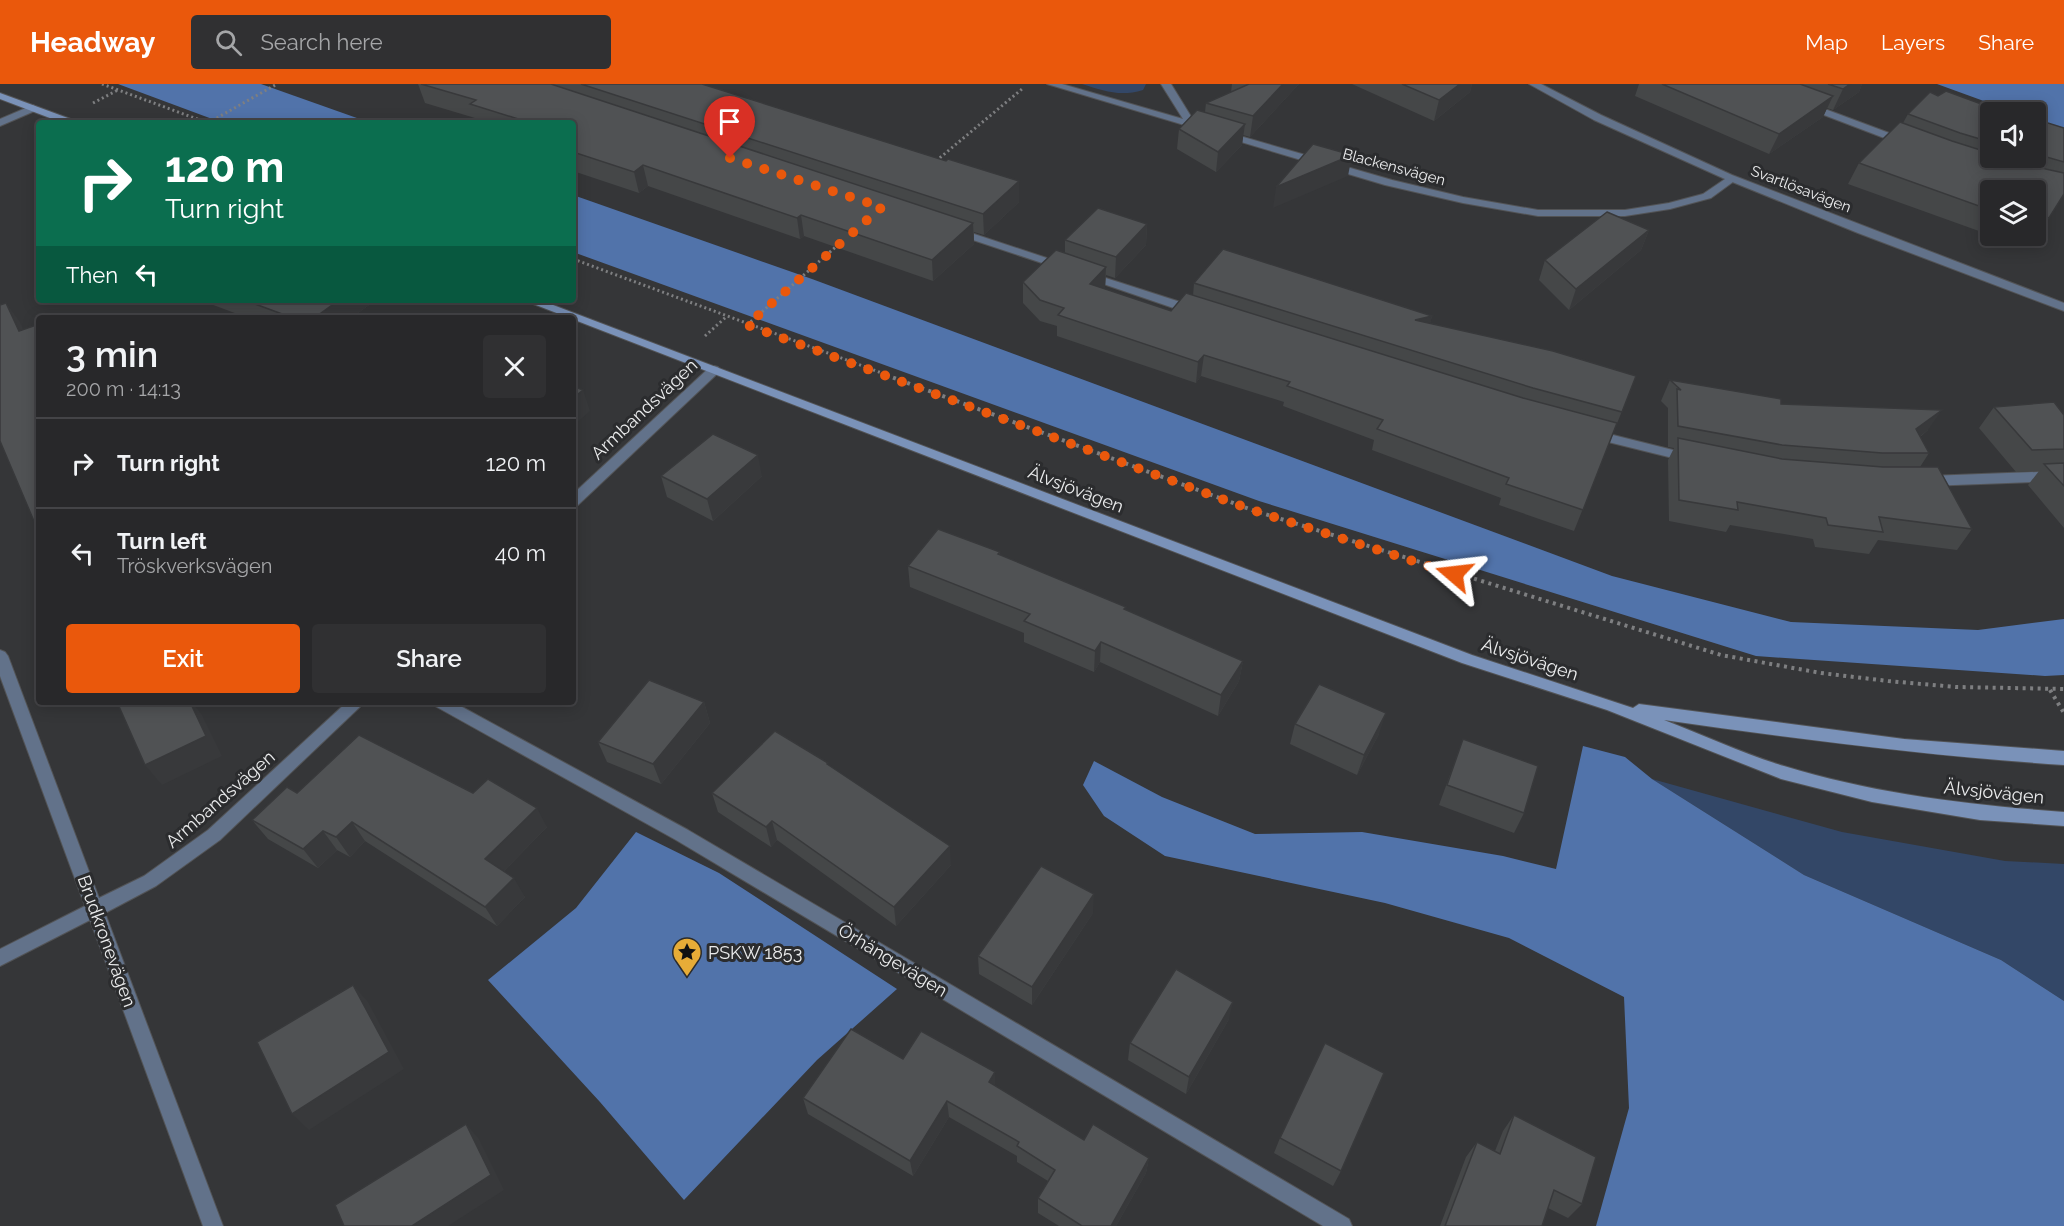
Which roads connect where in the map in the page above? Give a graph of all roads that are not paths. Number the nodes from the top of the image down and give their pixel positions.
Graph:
1 (1052, 84) edge
2 (1166, 84) edge
3 (1534, 84) edge
4 (0, 96) edge
5 (1791, 99) edge
6 (33, 108) junction
7 (64, 120) edge
8 (0, 123) edge
9 (1191, 124) junction
10 (1910, 144) edge
11 (1732, 179) junction
12 (939, 226) edge
13 (538, 303) edge
14 (2064, 307) edge
15 (569, 315) edge
16 (1212, 316) edge
17 (576, 318) edge
18 (714, 370) junction
19 (1586, 432) edge
20 (1704, 460) edge
21 (2064, 476) edge
22 (1914, 481) edge
23 (576, 499) edge
24 (0, 656) edge
25 (354, 705) edge
26 (445, 705) edge
27 (1612, 706) junction
28 (2064, 758) edge
29 (2064, 819) edge
30 (95, 909) junction
31 (0, 958) edge
32 (213, 1226) edge
33 (1342, 1226) edge

1 - 9 street, Blackensvägen
2 - 9 street
3 - 11 street, Svartlösavägen
4 - 6 main road
5 - 10 street
6 - 7 main road
6 - 8 street
9 - 11 street, Blackensvägen
11 - 14 street, Svartlösavägen
12 - 16 street
13 - 15 main road, Älvsjövägen
17 - 18 main road, Älvsjövägen
18 - 23 street, Armbandsvägen
18 - 27 main road, Älvsjövägen
19 - 20 street
21 - 22 street
24 - 30 street, Brudkronevägen
25 - 30 street, Armbandsvägen
26 - 33 street, Örhängevägen
27 - 28 main road, Älvsjövägen
27 - 29 main road, Älvsjövägen
30 - 31 street, Armbandsvägen
30 - 32 street, Brudkronevägen

